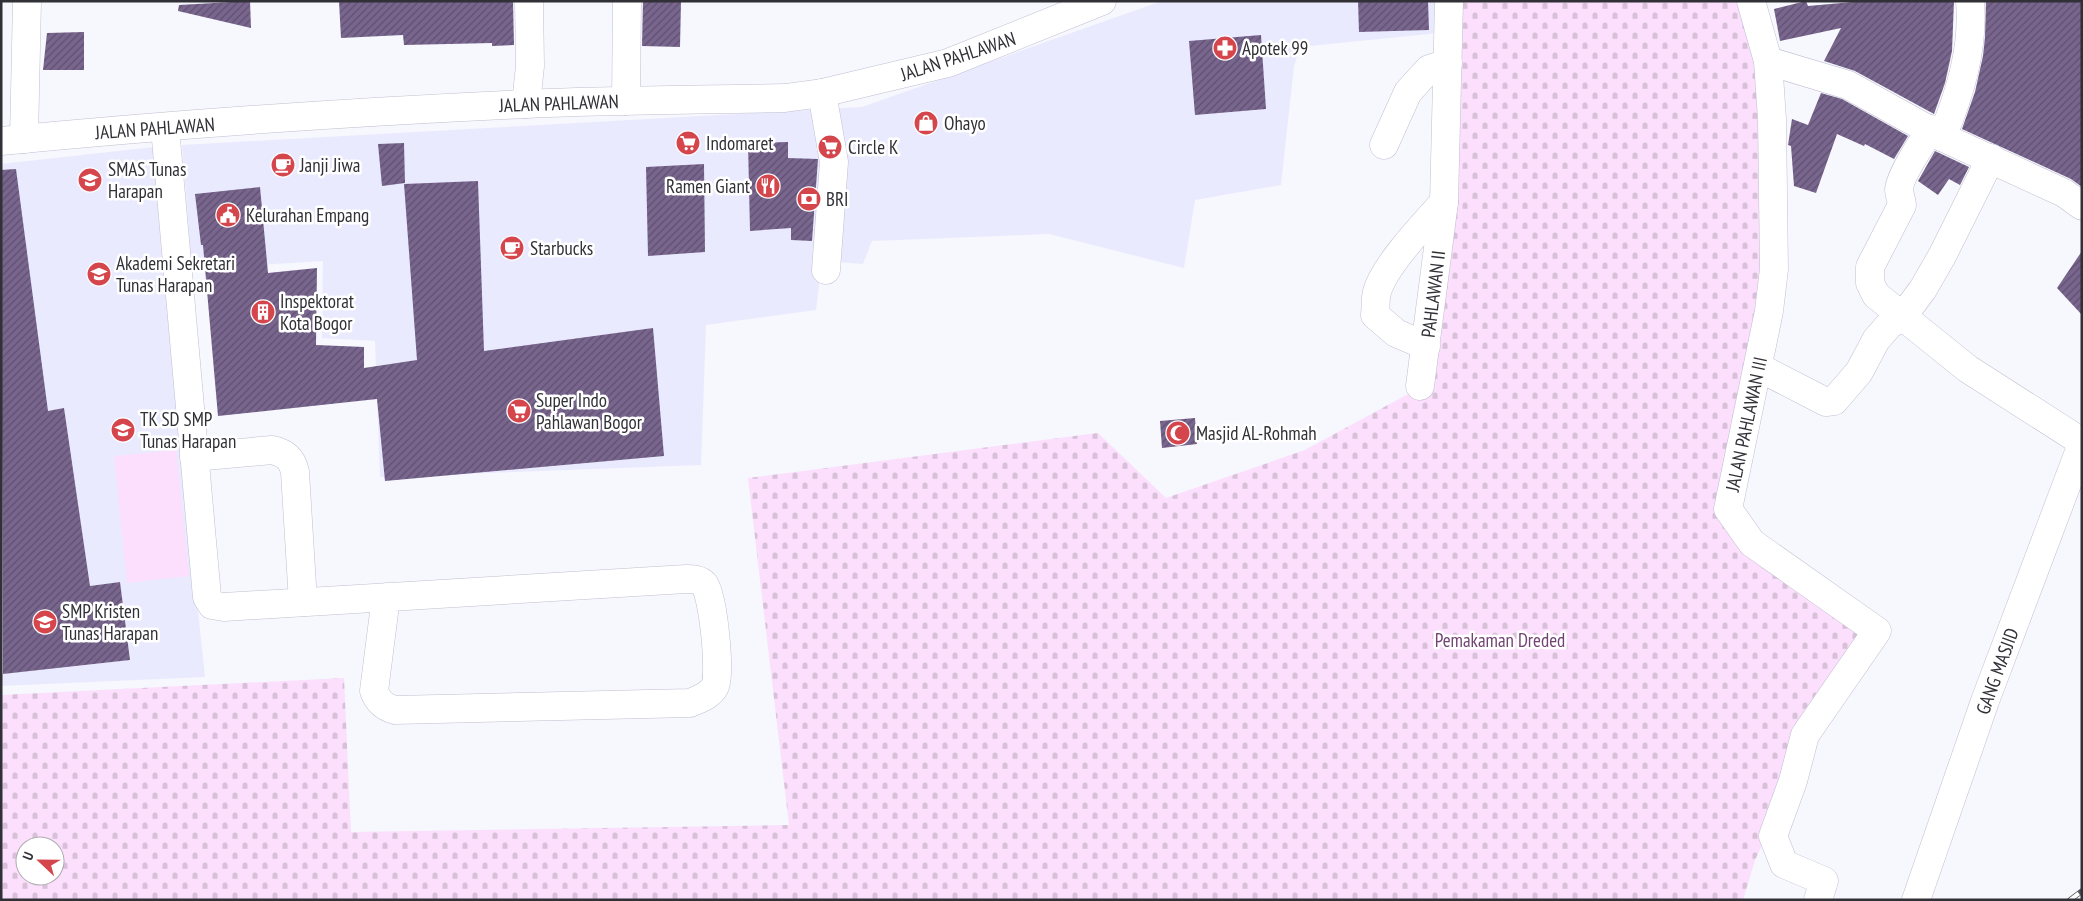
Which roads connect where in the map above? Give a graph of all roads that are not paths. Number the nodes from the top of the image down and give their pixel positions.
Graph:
1 (27, 1) edge
2 (529, 1) edge
3 (627, 1) edge
4 (1102, 1) edge
5 (1449, 1) edge
6 (1751, 1) edge
7 (1970, 1) edge
8 (1768, 61) junction
9 (1448, 63) junction
10 (822, 93) junction
11 (626, 101) junction
12 (526, 104) junction
13 (165, 128) junction
14 (1937, 133) junction
15 (12, 140) edge
16 (1384, 144) dead end
17 (1991, 158) junction
18 (1444, 202) junction
19 (2082, 206) edge
20 (826, 270) dead end
21 (1903, 316) junction
22 (1426, 346) junction
23 (1758, 367) junction
24 (1420, 386) dead end
25 (2082, 443) edge
26 (194, 457) junction
27 (386, 597) junction
28 (303, 602) junction
29 (1818, 900) edge
30 (1916, 900) edge

1 - 15 street
2 - 12 street
3 - 11 street
4 - 10 street, JALAN PAHLAWAN
5 - 9 street, PAHLAWAN II
6 - 8 street, JALAN PAHLAWAN III
7 - 14 street
8 - 14 street
8 - 23 street, JALAN PAHLAWAN III
9 - 16 street
9 - 18 street, PAHLAWAN II
10 - 11 street, JALAN PAHLAWAN
10 - 20 street
11 - 12 street, JALAN PAHLAWAN
12 - 13 street, JALAN PAHLAWAN
13 - 15 street, JALAN PAHLAWAN
13 - 26 street
14 - 17 street
14 - 21 street
17 - 19 street
17 - 21 street
18 - 22 street, PAHLAWAN II
18 - 22 street
21 - 23 street
21 - 25 street
22 - 24 street, PAHLAWAN II
23 - 29 street, JALAN PAHLAWAN III
25 - 30 street, GANG MASJID
26 - 28 street
26 - 28 street
27 - 27 street
27 - 28 street

